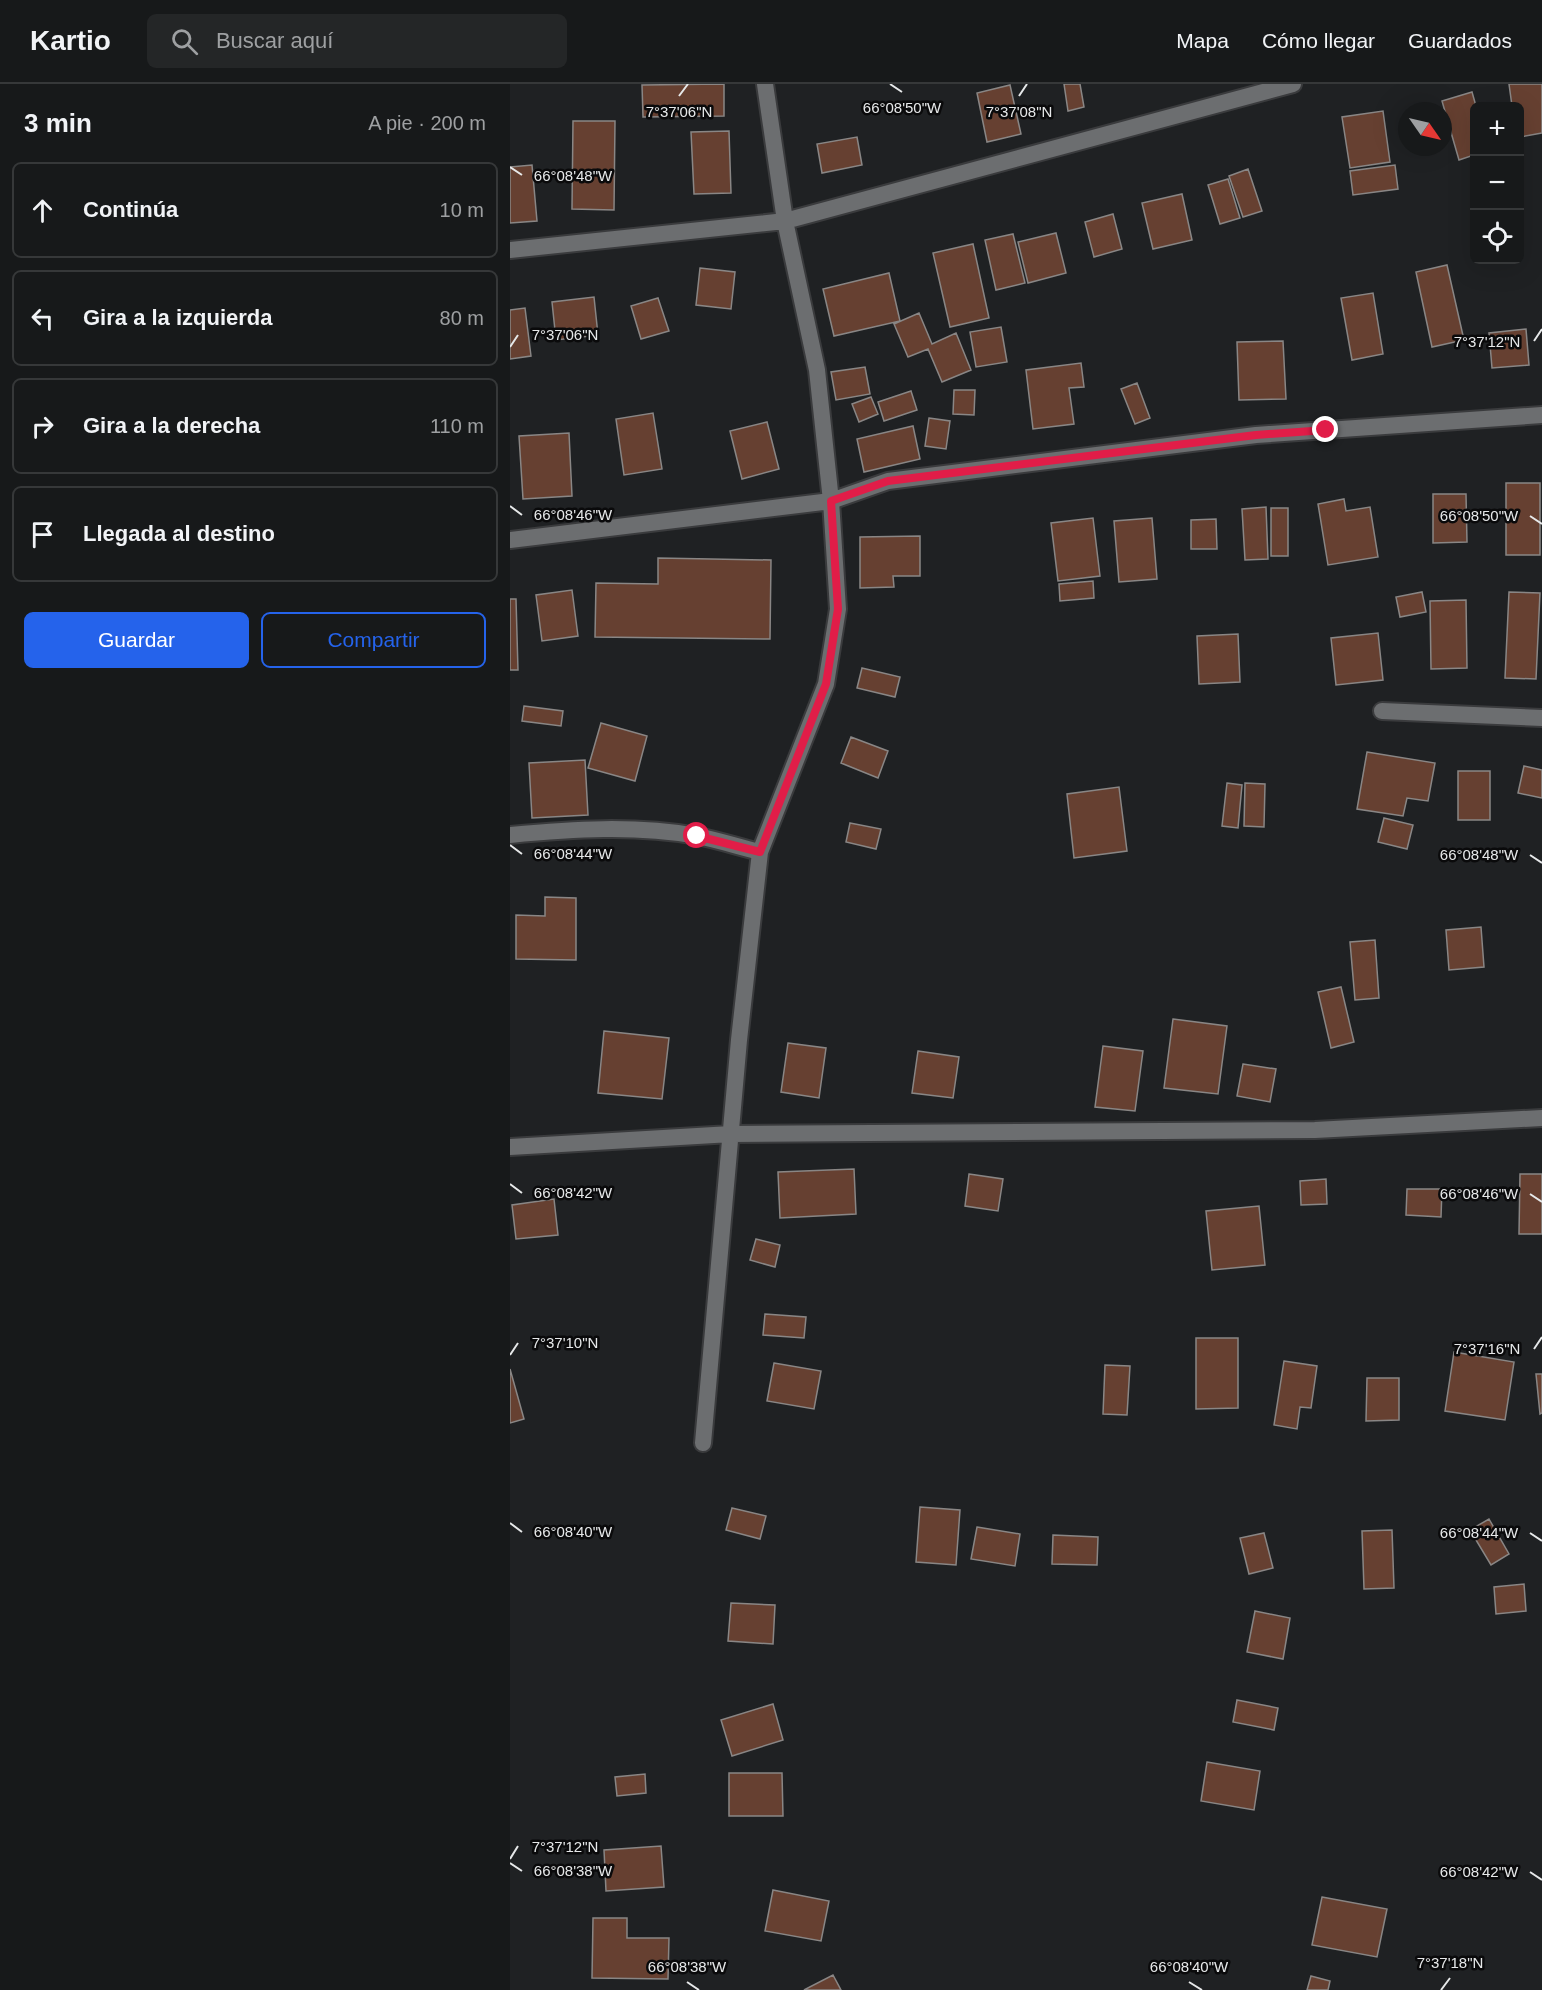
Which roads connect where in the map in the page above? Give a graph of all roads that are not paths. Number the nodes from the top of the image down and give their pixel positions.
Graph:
1 (765, 84) edge
2 (1293, 84) edge
3 (785, 221) junction
4 (510, 250) edge
5 (1542, 415) edge
6 (831, 501) junction
7 (510, 540) edge
8 (1382, 711) dead end
9 (1542, 718) edge
10 (510, 835) edge
11 (760, 852) junction
12 (1542, 1118) edge
13 (731, 1134) junction
14 (510, 1147) edge
15 (703, 1443) dead end

1 - 3 street
2 - 3 street
3 - 4 street
3 - 6 street
5 - 6 street
6 - 7 street
6 - 11 street
8 - 9 street
10 - 11 street
11 - 13 street
12 - 13 street
13 - 14 street
13 - 15 street

